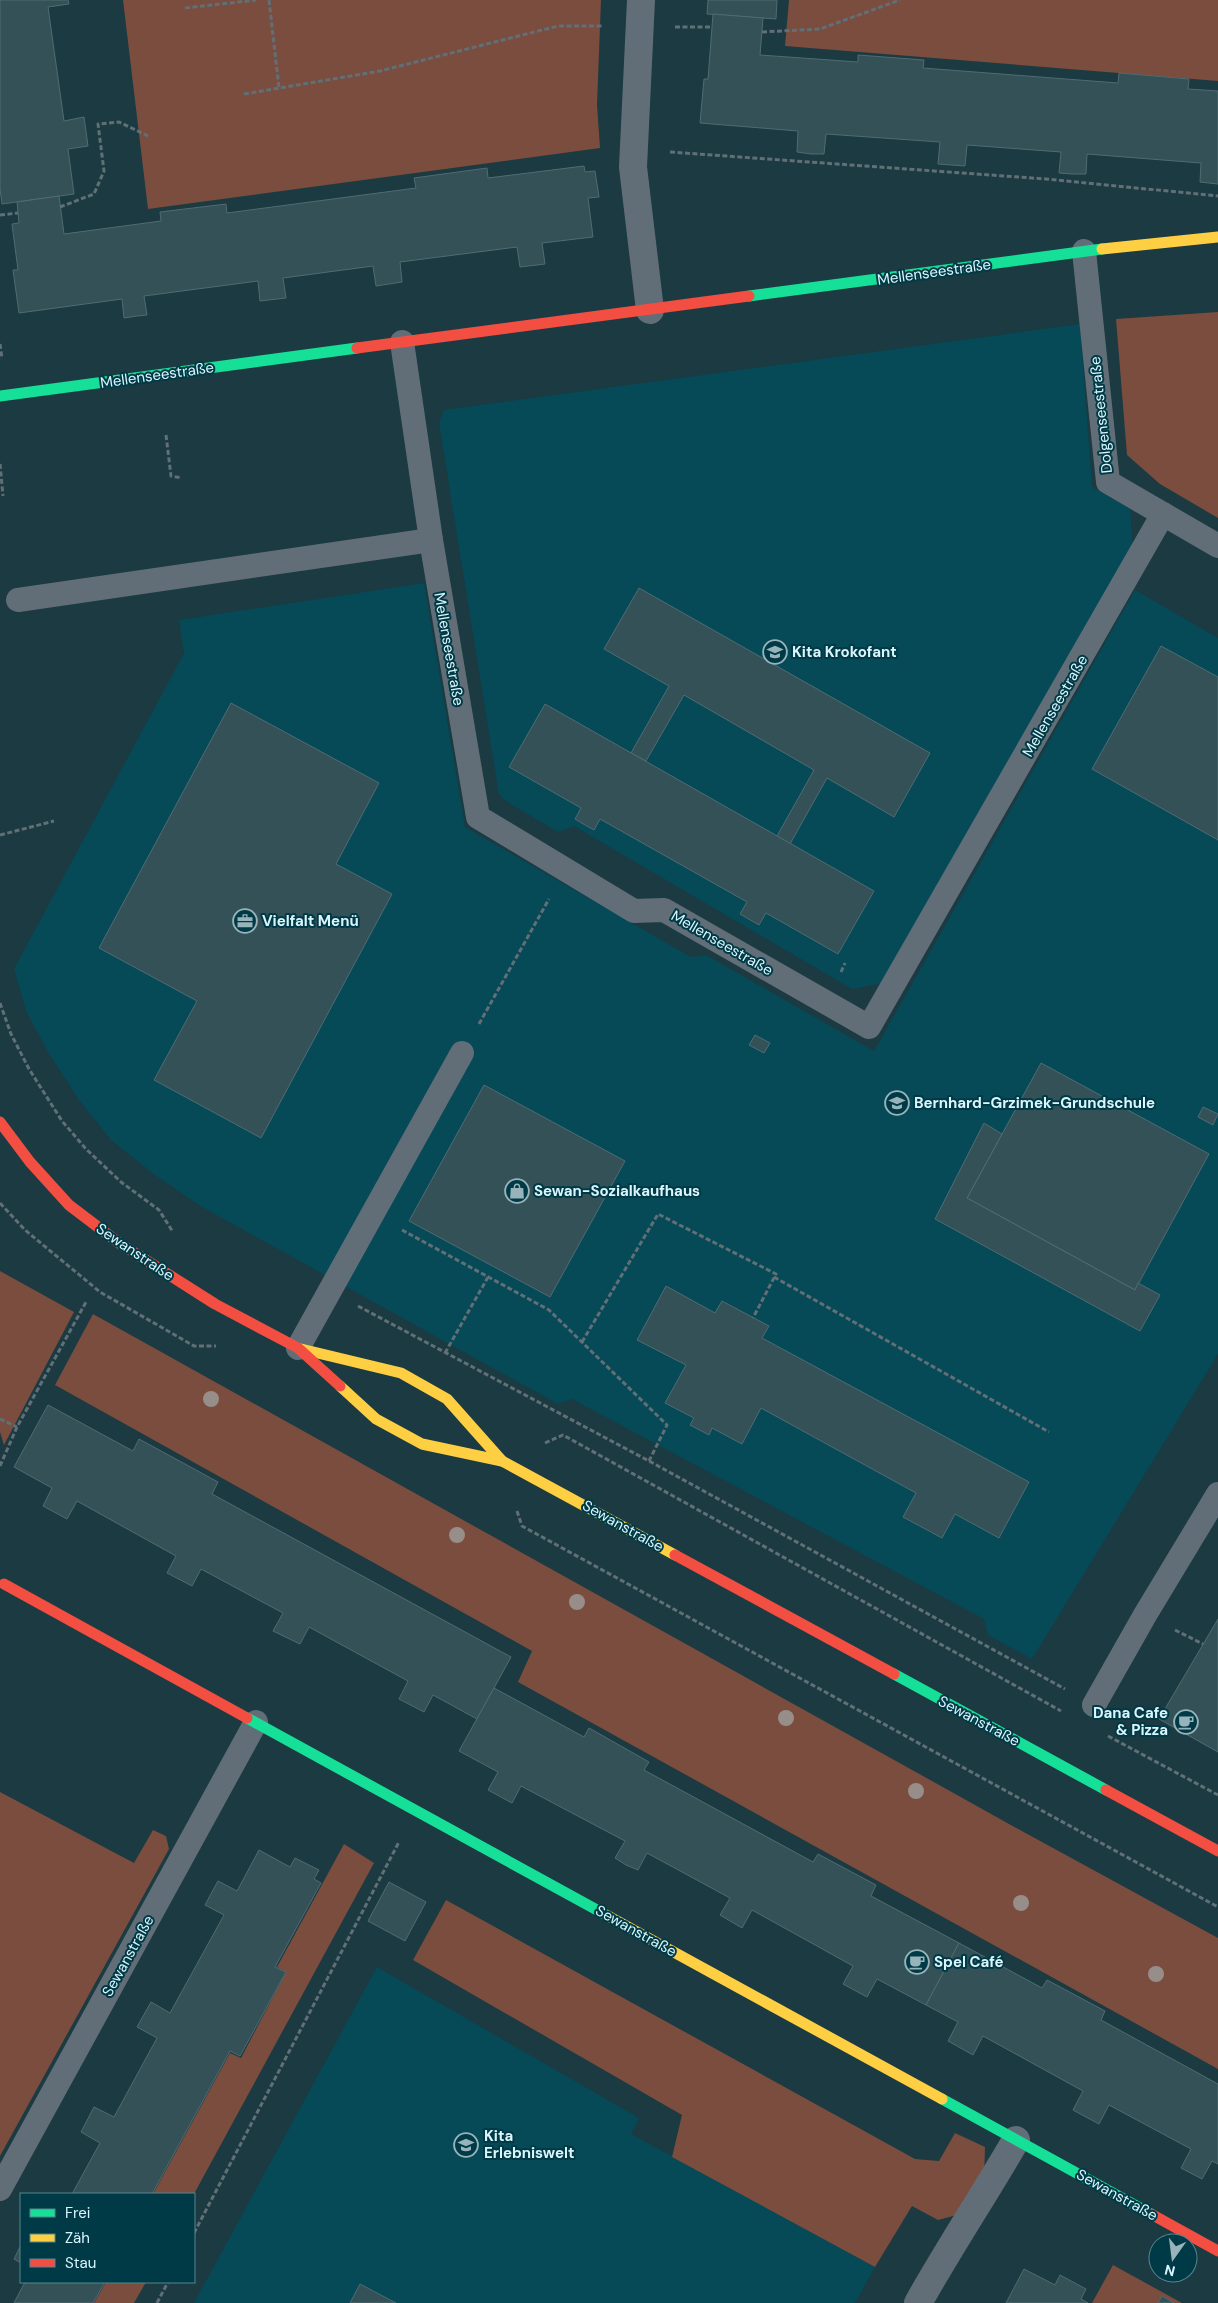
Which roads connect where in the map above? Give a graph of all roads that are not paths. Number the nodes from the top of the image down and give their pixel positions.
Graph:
1 (642, 0) edge
2 (1218, 237) edge
3 (1084, 251) junction
4 (650, 310) junction
5 (402, 342) junction
6 (0, 396) edge
7 (1164, 514) junction
8 (431, 540) junction
9 (1218, 546) edge
10 (18, 600) dead end
11 (462, 1053) road end
12 (0, 1122) edge
13 (298, 1348) junction
14 (502, 1461) junction
15 (1218, 1494) edge
16 (2, 1588) edge
17 (1094, 1705) road end
18 (256, 1722) junction
19 (1218, 1851) edge
20 (1016, 2140) junction
21 (0, 2189) edge
22 (1218, 2251) edge
23 (918, 2303) edge

1 - 4 street
2 - 3 street, Mellenseestraße
3 - 4 street, Mellenseestraße
3 - 7 lane, Dolgenseestraße
4 - 5 street, Mellenseestraße
5 - 6 street, Mellenseestraße
5 - 8 lane, Mellenseestraße
7 - 8 lane, Mellenseestraße
7 - 9 lane, Dolgenseestraße
8 - 10 lane
11 - 13 lane
12 - 13 street, Sewanstraße
13 - 14 street, Sewanstraße
13 - 14 street, Sewanstraße
14 - 19 street, Sewanstraße
15 - 17 lane
16 - 18 street, Sewanstraße
18 - 20 street, Sewanstraße
18 - 21 lane, Sewanstraße
20 - 22 street, Sewanstraße
20 - 23 street

